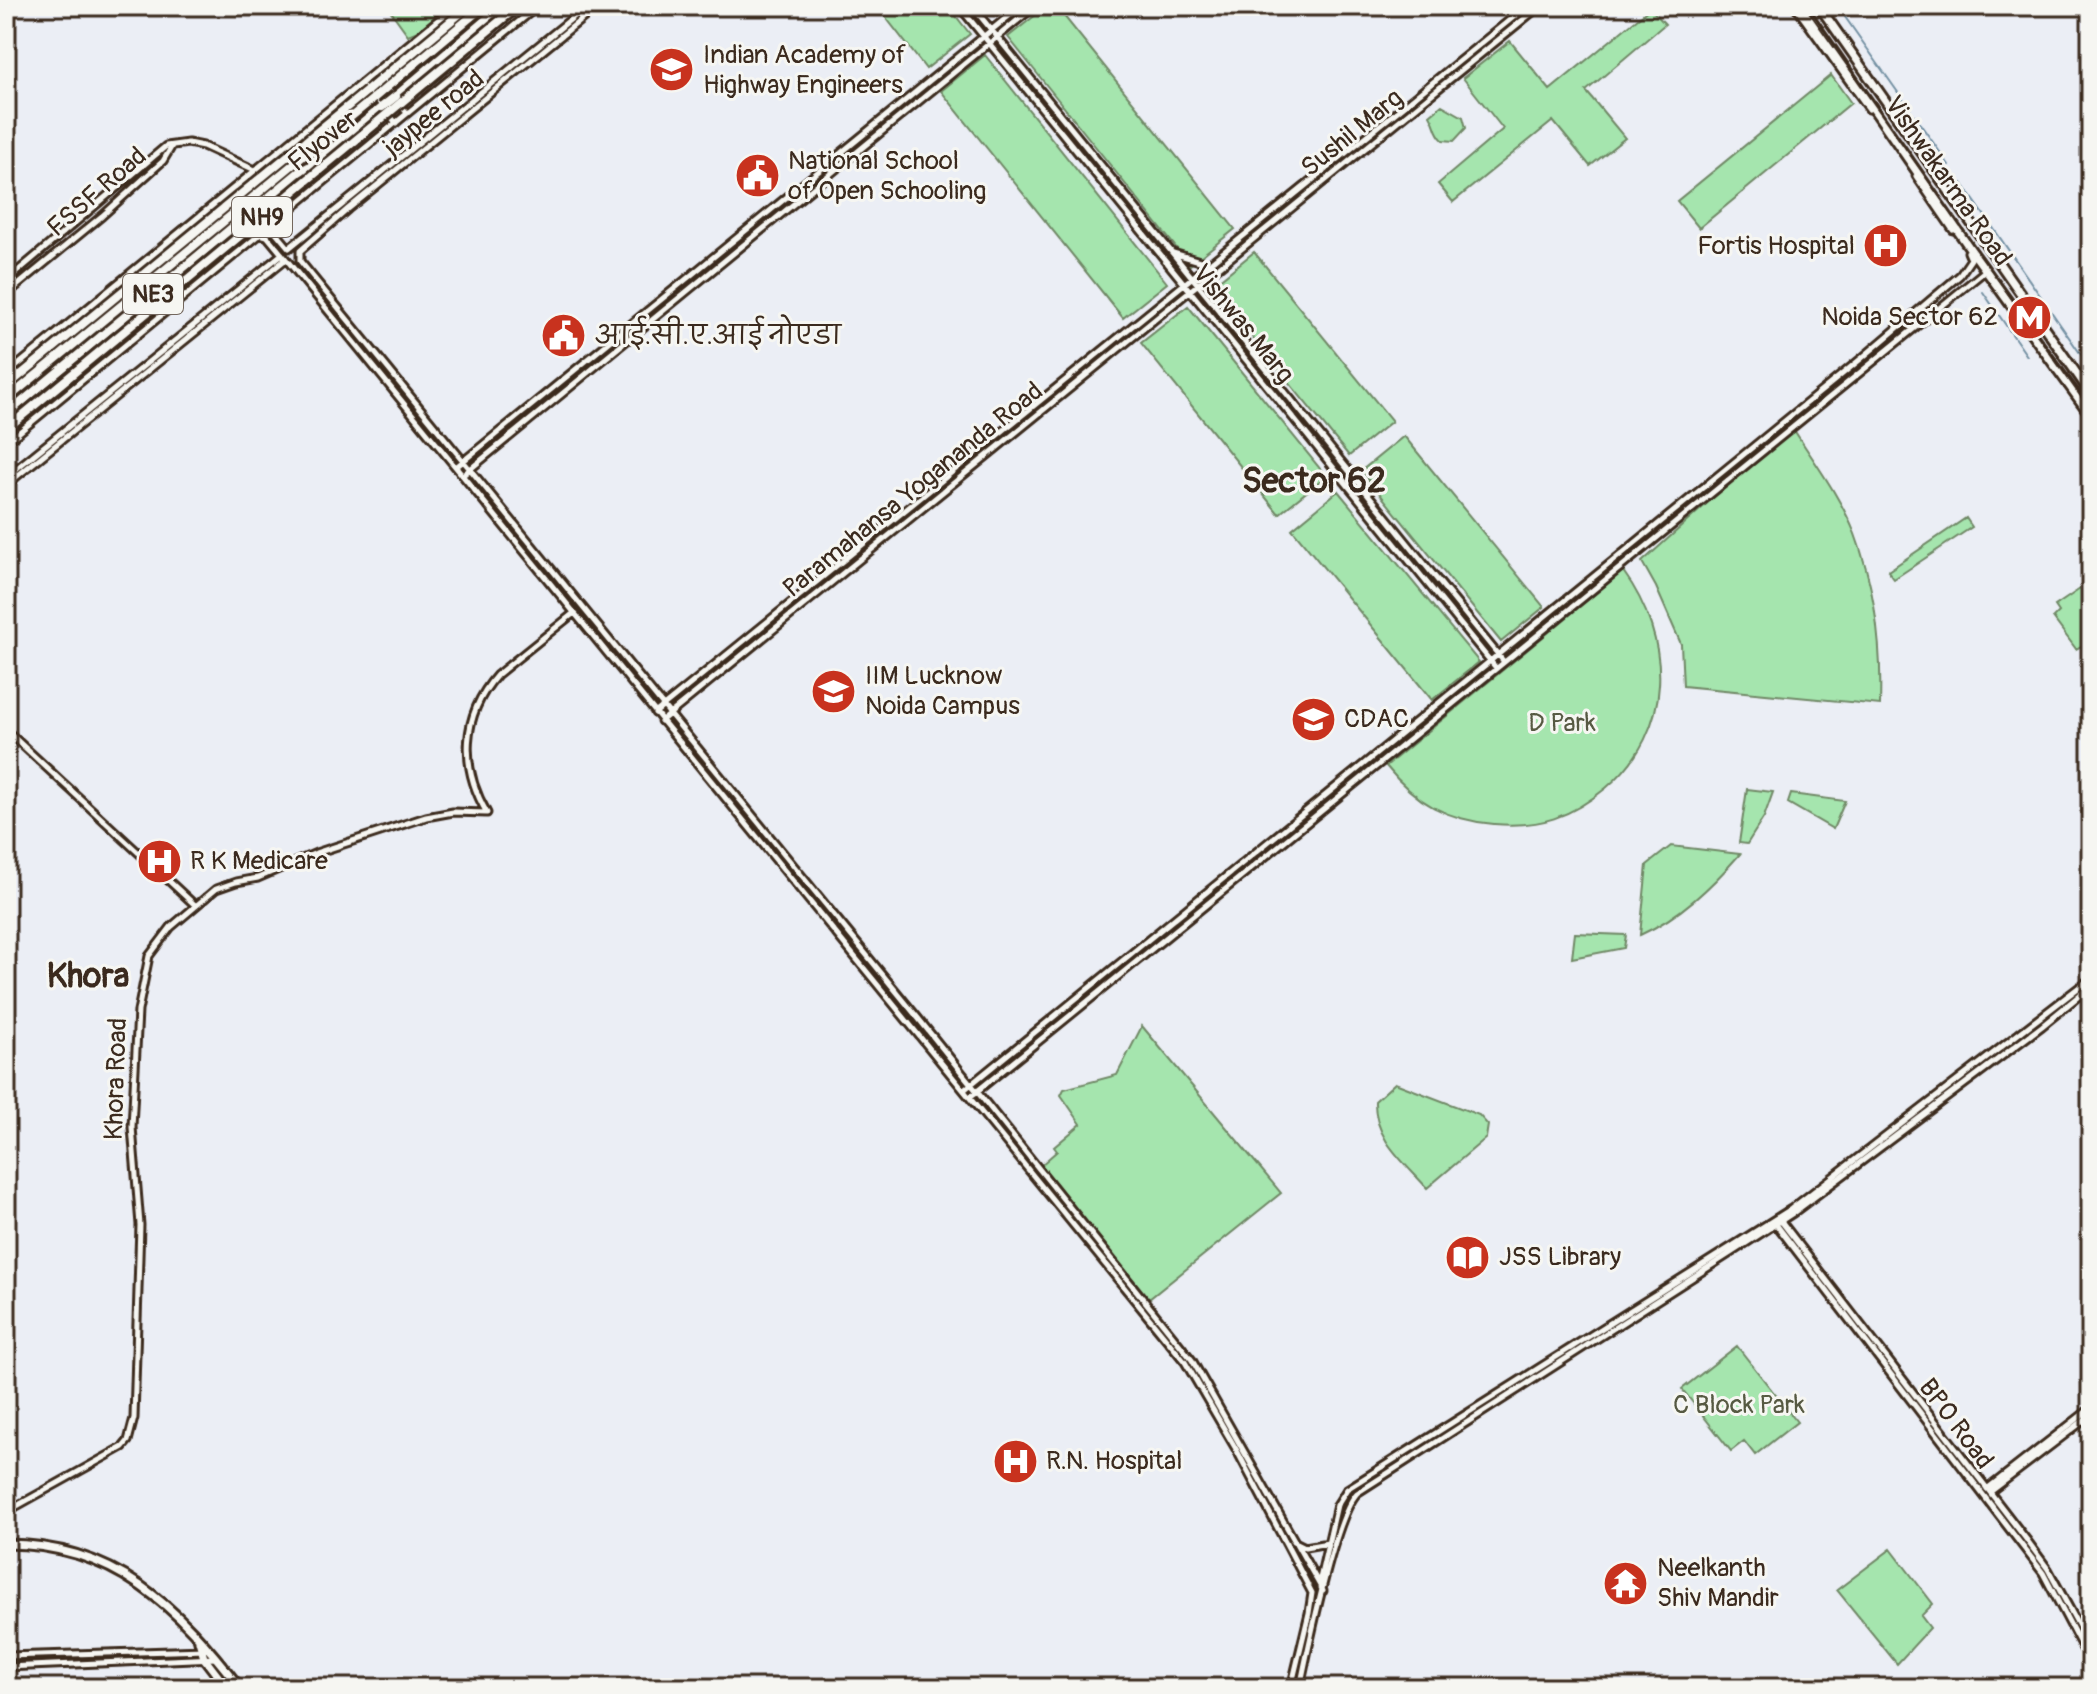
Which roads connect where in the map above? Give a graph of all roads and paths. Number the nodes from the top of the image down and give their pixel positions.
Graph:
1 (455, 6) edge
2 (469, 6) edge
3 (484, 6) edge
4 (502, 6) edge
5 (518, 6) edge
6 (538, 6) edge
7 (587, 6) edge
8 (598, 6) edge
9 (959, 6) edge
10 (972, 6) edge
11 (1021, 6) edge
12 (1035, 6) edge
13 (1527, 6) edge
14 (1540, 6) edge
15 (1795, 6) edge
16 (1802, 6) edge
17 (1819, 6) edge
18 (992, 30) junction
19 (983, 37) junction
20 (997, 37) junction
21 (1821, 37) junction
22 (989, 43) junction
23 (374, 73) junction
24 (363, 82) junction
25 (1883, 98) junction
26 (1873, 107) junction
27 (1891, 110) junction
28 (407, 113) junction
29 (1880, 118) junction
30 (396, 123) junction
31 (172, 146) junction
32 (1910, 164) junction
33 (255, 170) junction
34 (358, 196) junction
35 (88, 213) junction
36 (94, 222) junction
37 (273, 223) junction
38 (260, 234) junction
39 (1173, 253) junction
40 (284, 256) junction
41 (1210, 264) junction
42 (1986, 270) junction
43 (1193, 278) junction
44 (6, 281) edge
45 (1185, 284) junction
46 (1198, 284) junction
47 (1190, 291) junction
48 (6, 295) edge
49 (6, 375) edge
50 (6, 387) edge
51 (2091, 394) edge
52 (6, 400) edge
53 (6, 415) edge
54 (2091, 416) edge
55 (6, 429) edge
56 (6, 443) edge
57 (462, 462) junction
58 (456, 467) junction
59 (469, 470) junction
60 (463, 475) junction
61 (8, 479) edge
62 (574, 613) junction
63 (1498, 655) junction
64 (1490, 661) junction
65 (1504, 662) junction
66 (1496, 668) junction
67 (663, 707) junction
68 (655, 713) junction
69 (669, 715) junction
70 (661, 721) junction
71 (6, 730) edge
72 (773, 841) junction
73 (765, 847) junction
74 (196, 906) junction
75 (2091, 978) edge
76 (2091, 986) edge
77 (971, 1085) junction
78 (964, 1090) junction
79 (977, 1092) junction
80 (970, 1097) junction
81 (1777, 1221) junction
82 (2091, 1408) edge
83 (2091, 1415) edge
84 (1987, 1492) junction
85 (6, 1512) edge
86 (1292, 1540) junction
87 (1328, 1543) junction
88 (6, 1544) edge
89 (1319, 1584) junction
90 (1323, 1591) junction
91 (199, 1641) junction
92 (2091, 1648) edge
93 (210, 1650) junction
94 (114, 1653) junction
95 (202, 1654) junction
96 (6, 1656) edge
97 (217, 1658) junction
98 (114, 1662) junction
99 (2091, 1664) edge
100 (6, 1667) edge
101 (227, 1688) edge
102 (240, 1688) edge
103 (1291, 1688) edge
104 (1299, 1688) edge

1 - 23 street
2 - 50 highway, bridge
3 - 52 highway, NE3, bridge
4 - 53 highway, NE3, bridge
5 - 55 highway, Flyover / NH9, bridge
6 - 28 street
7 - 34 street
8 - 34 street, jaypee road
9 - 19 street, Vishwas Marg
10 - 18 street, Vishwas Marg
11 - 18 street
12 - 20 street
13 - 41 street, Sushil Marg
14 - 46 street, Sushil Marg
15 - 21 street
16 - 21 main road, Vishwakarma Road
17 - 25 main road, Vishwakarma Road
18 - 19 street
18 - 20 street, Vishwas Marg
19 - 22 street, Vishwas Marg
19 - 57 street
20 - 22 street
20 - 39 street, Vishwas Marg
21 - 26 main road, Vishwakarma Road
21 - 32 street
22 - 45 street, Vishwas Marg
22 - 59 street
23 - 24 street
23 - 28 street
24 - 30 street
24 - 33 street
25 - 26 main road
25 - 27 main road, Vishwakarma Road
26 - 29 main road, Vishwakarma Road
27 - 29 main road
27 - 51 main road, Vishwakarma Road
28 - 30 street
29 - 32 main road, Vishwakarma Road
30 - 37 street
31 - 33 street, FSSF Road
31 - 35 street, FSSF Road
31 - 36 street, FSSF Road
32 - 42 main road, Vishwakarma Road
32 - 63 street
33 - 49 street
34 - 37 street
34 - 57 street, jaypee road
35 - 36 street
35 - 44 street, FSSF Road
36 - 48 street, FSSF Road
37 - 38 street
38 - 40 street
38 - 56 street
39 - 41 street
39 - 43 street, Vishwas Marg
40 - 58 street
40 - 61 street
41 - 43 street, Sushil Marg
42 - 54 main road, Vishwakarma Road
42 - 65 street
43 - 45 street, Sushil Marg
43 - 46 street, Vishwas Marg
45 - 47 street, Vishwas Marg
45 - 67 street, Paramahansa Yogananda Road
46 - 47 street, Sushil Marg
46 - 63 street, Vishwas Marg
47 - 64 street, Vishwas Marg
47 - 69 street, Paramahansa Yogananda Road
57 - 58 street
57 - 59 street
58 - 60 street
59 - 60 street
59 - 67 street
60 - 62 street
62 - 68 street
62 - 74 street, Khora Road
63 - 64 street
63 - 65 street, Vishwas Marg
64 - 66 street, Vishwas Marg
64 - 77 street
65 - 66 street
66 - 79 street
67 - 68 street, Paramahansa Yogananda Road
67 - 69 street
68 - 70 street
69 - 70 street, Paramahansa Yogananda Road
69 - 72 street
70 - 73 street
71 - 74 street
72 - 73 street
72 - 77 street
73 - 78 street
74 - 85 street, Khora Road
75 - 81 street
76 - 81 street
77 - 78 street
77 - 79 street
78 - 80 street
79 - 80 street
79 - 86 street
80 - 103 street
81 - 84 street, BPO Road
81 - 87 street
81 - 90 street
82 - 84 street
83 - 84 street
84 - 92 street, BPO Road
84 - 99 street, BPO Road
86 - 87 street
86 - 89 street
87 - 89 street
88 - 91 main road
89 - 90 street
90 - 104 street
91 - 93 main road
91 - 95 main road
93 - 95 street
93 - 97 main road
94 - 95 street
94 - 96 street
94 - 98 street
95 - 97 street
95 - 98 street
95 - 101 main road
97 - 102 main road
98 - 100 street
103 - 104 street

